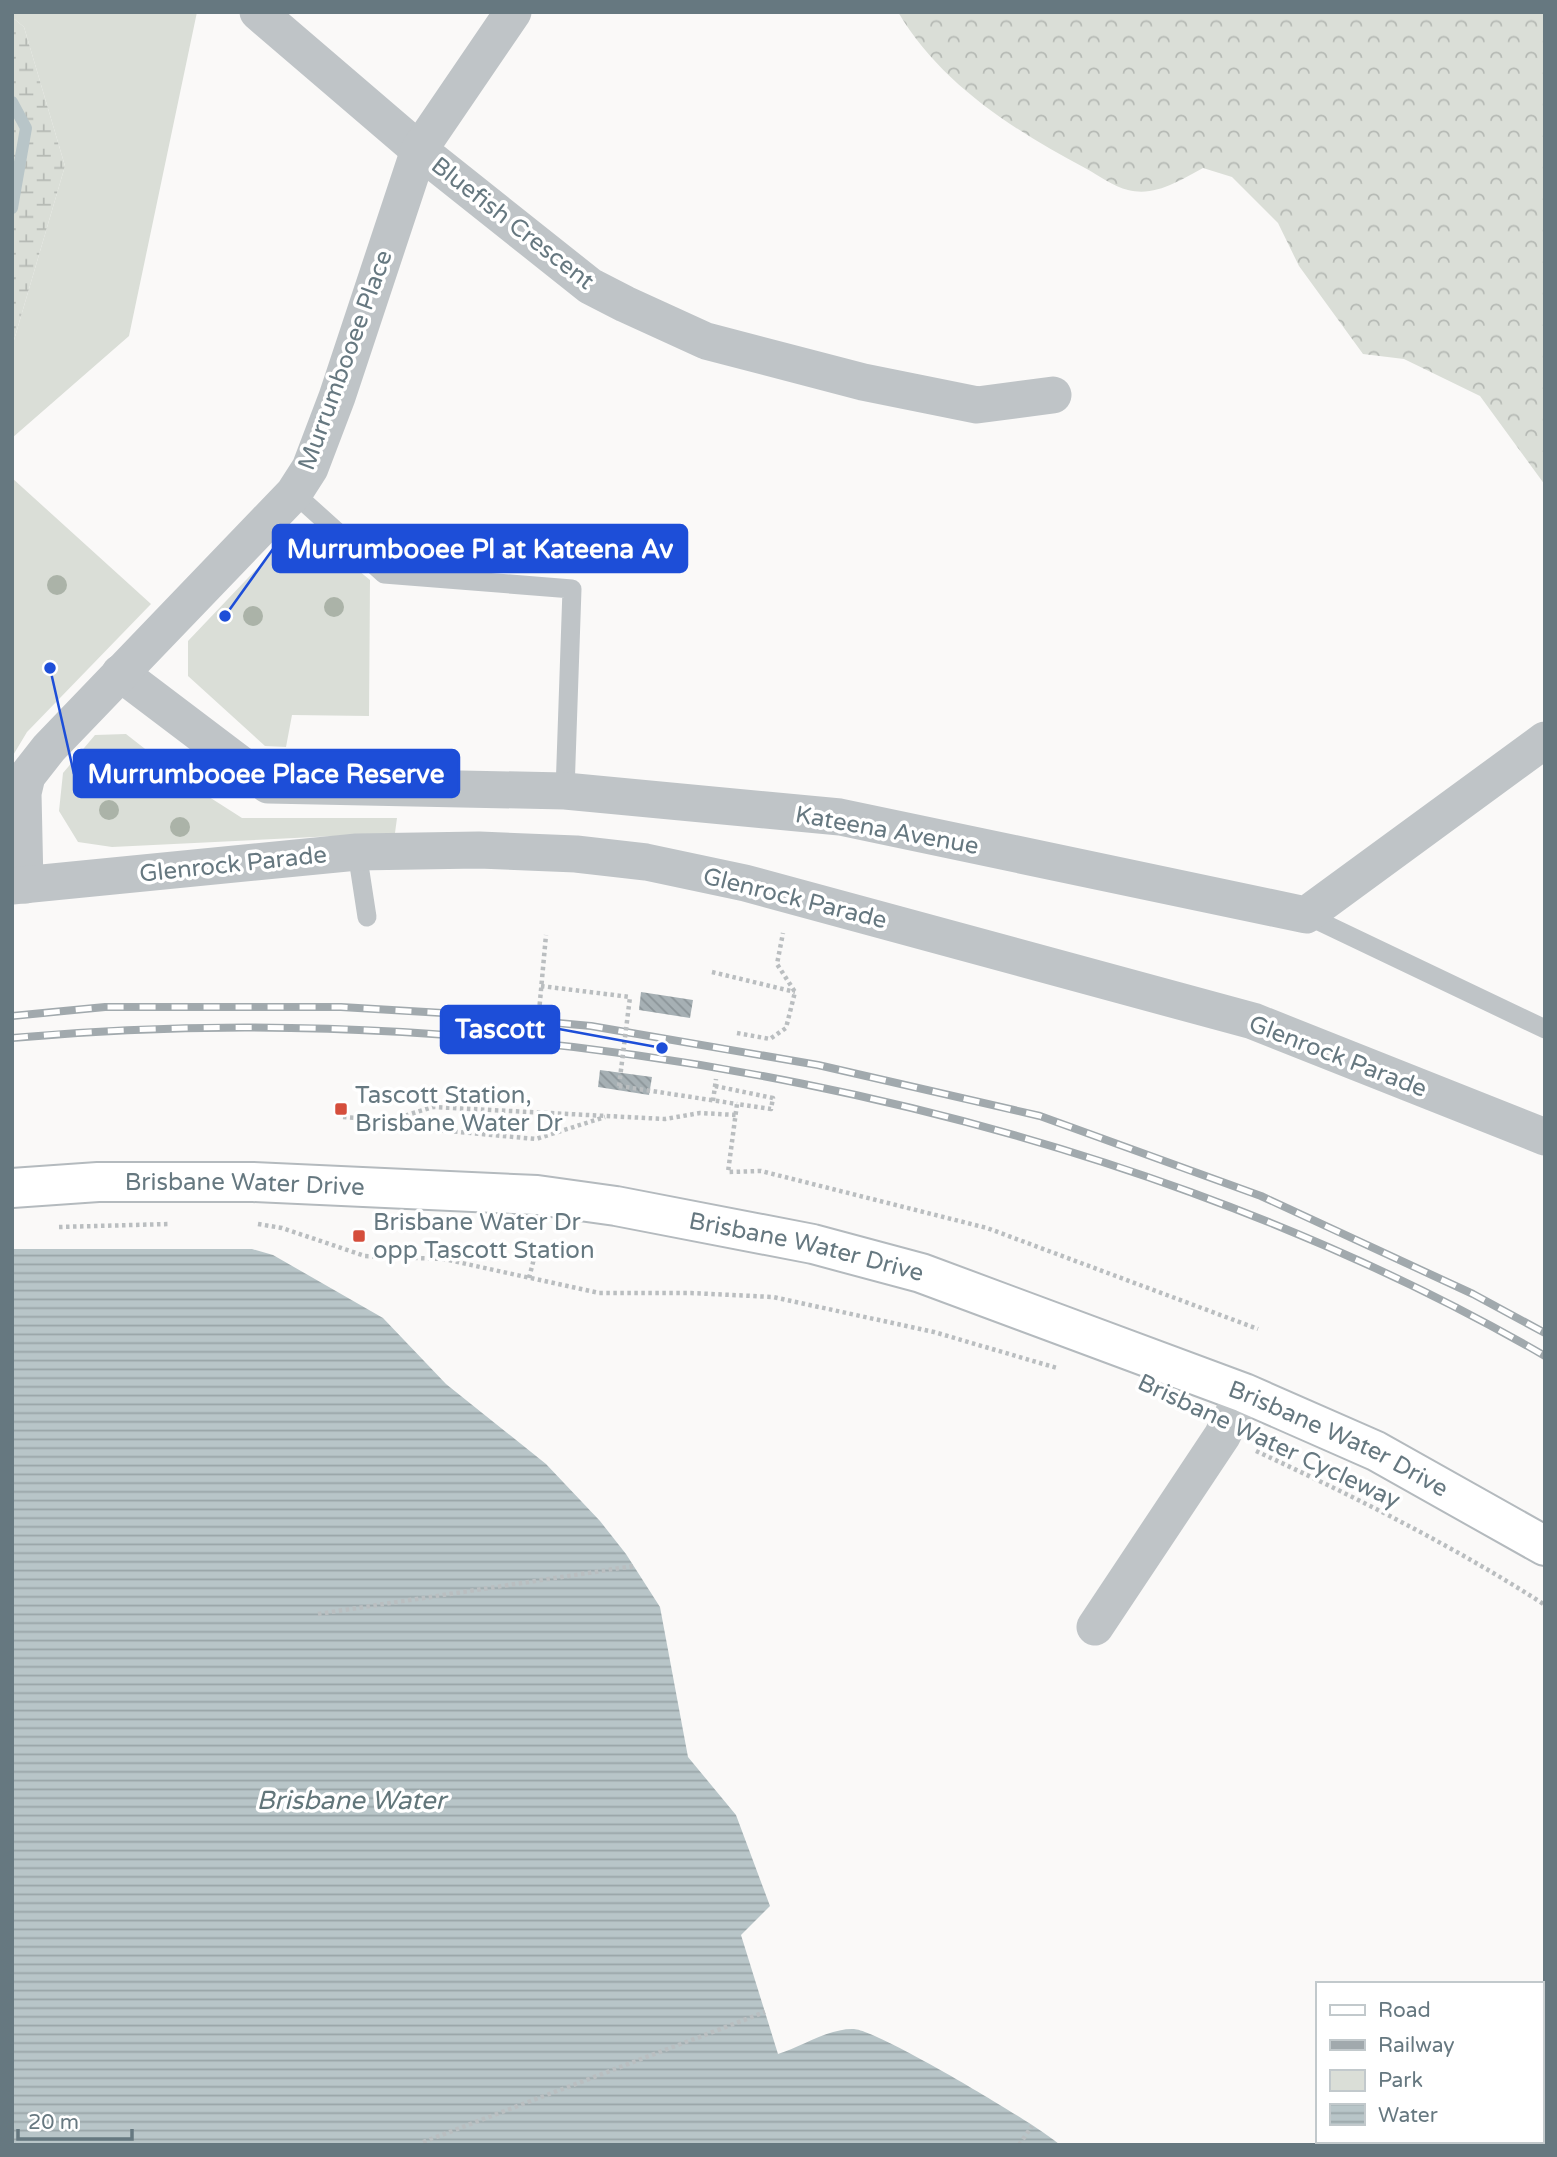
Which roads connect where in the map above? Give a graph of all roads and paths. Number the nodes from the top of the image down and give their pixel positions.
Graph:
1 (258, 12) edge
2 (513, 12) edge
3 (419, 150) junction
4 (1053, 395) dead end
5 (294, 493) junction
6 (120, 673) junction
7 (1545, 740) edge
8 (565, 791) junction
9 (357, 852) junction
10 (19, 886) edge
11 (792, 895) junction
12 (1306, 915) junction
13 (367, 917) dead end
14 (546, 935) dead end
15 (712, 972) dead end
16 (541, 986) junction
17 (794, 992) junction
18 (539, 1012) dead end
19 (1545, 1029) edge
20 (737, 1033) dead end
21 (716, 1079) dead end
22 (715, 1086) junction
23 (713, 1101) junction
24 (737, 1104) junction
25 (611, 1115) junction
26 (736, 1115) junction
27 (343, 1117) dead end
28 (391, 1120) junction
29 (1545, 1137) edge
30 (12, 1188) edge
31 (181, 1224) dead end
32 (247, 1224) dead end
33 (52, 1227) dead end
34 (538, 1243) dead end
35 (529, 1279) junction
36 (1258, 1329) dead end
37 (1060, 1369) dead end
38 (1244, 1393) junction
39 (1223, 1436) junction
40 (1545, 1546) edge
41 (634, 1566) dead end
42 (1545, 1605) edge
43 (318, 1614) dead end
44 (1095, 1628) dead end
45 (765, 2011) dead end
46 (1031, 2126) dead end
47 (423, 2142) dead end
48 (1019, 2145) edge

1 - 3 street, Bluefish Crescent
2 - 3 street, Murrumbooee Place
3 - 4 street, Bluefish Crescent
3 - 5 street, Murrumbooee Place
5 - 6 street, Murrumbooee Place
5 - 8 lane
6 - 8 street, Kateena Avenue
6 - 10 street, Murrumbooee Place
7 - 12 street
8 - 12 street, Kateena Avenue
9 - 10 street, Glenrock Parade
9 - 11 street, Glenrock Parade
9 - 13 lane
11 - 17 path
11 - 29 street, Glenrock Parade
12 - 19 lane
14 - 16 path
15 - 17 path
16 - 18 path
16 - 23 path, bridge
17 - 20 path
21 - 22 path
22 - 23 path
22 - 24 path
23 - 24 path
24 - 26 path
25 - 26 path
25 - 28 path
25 - 28 path
26 - 36 path
27 - 28 path
30 - 38 main road, Brisbane Water Drive
31 - 33 path
32 - 35 path
34 - 35 path
35 - 37 path
38 - 39 street
38 - 40 main road, Brisbane Water Drive
39 - 42 path, Brisbane Water Cycleway
39 - 44 street
41 - 43 path
45 - 47 path
46 - 48 path

